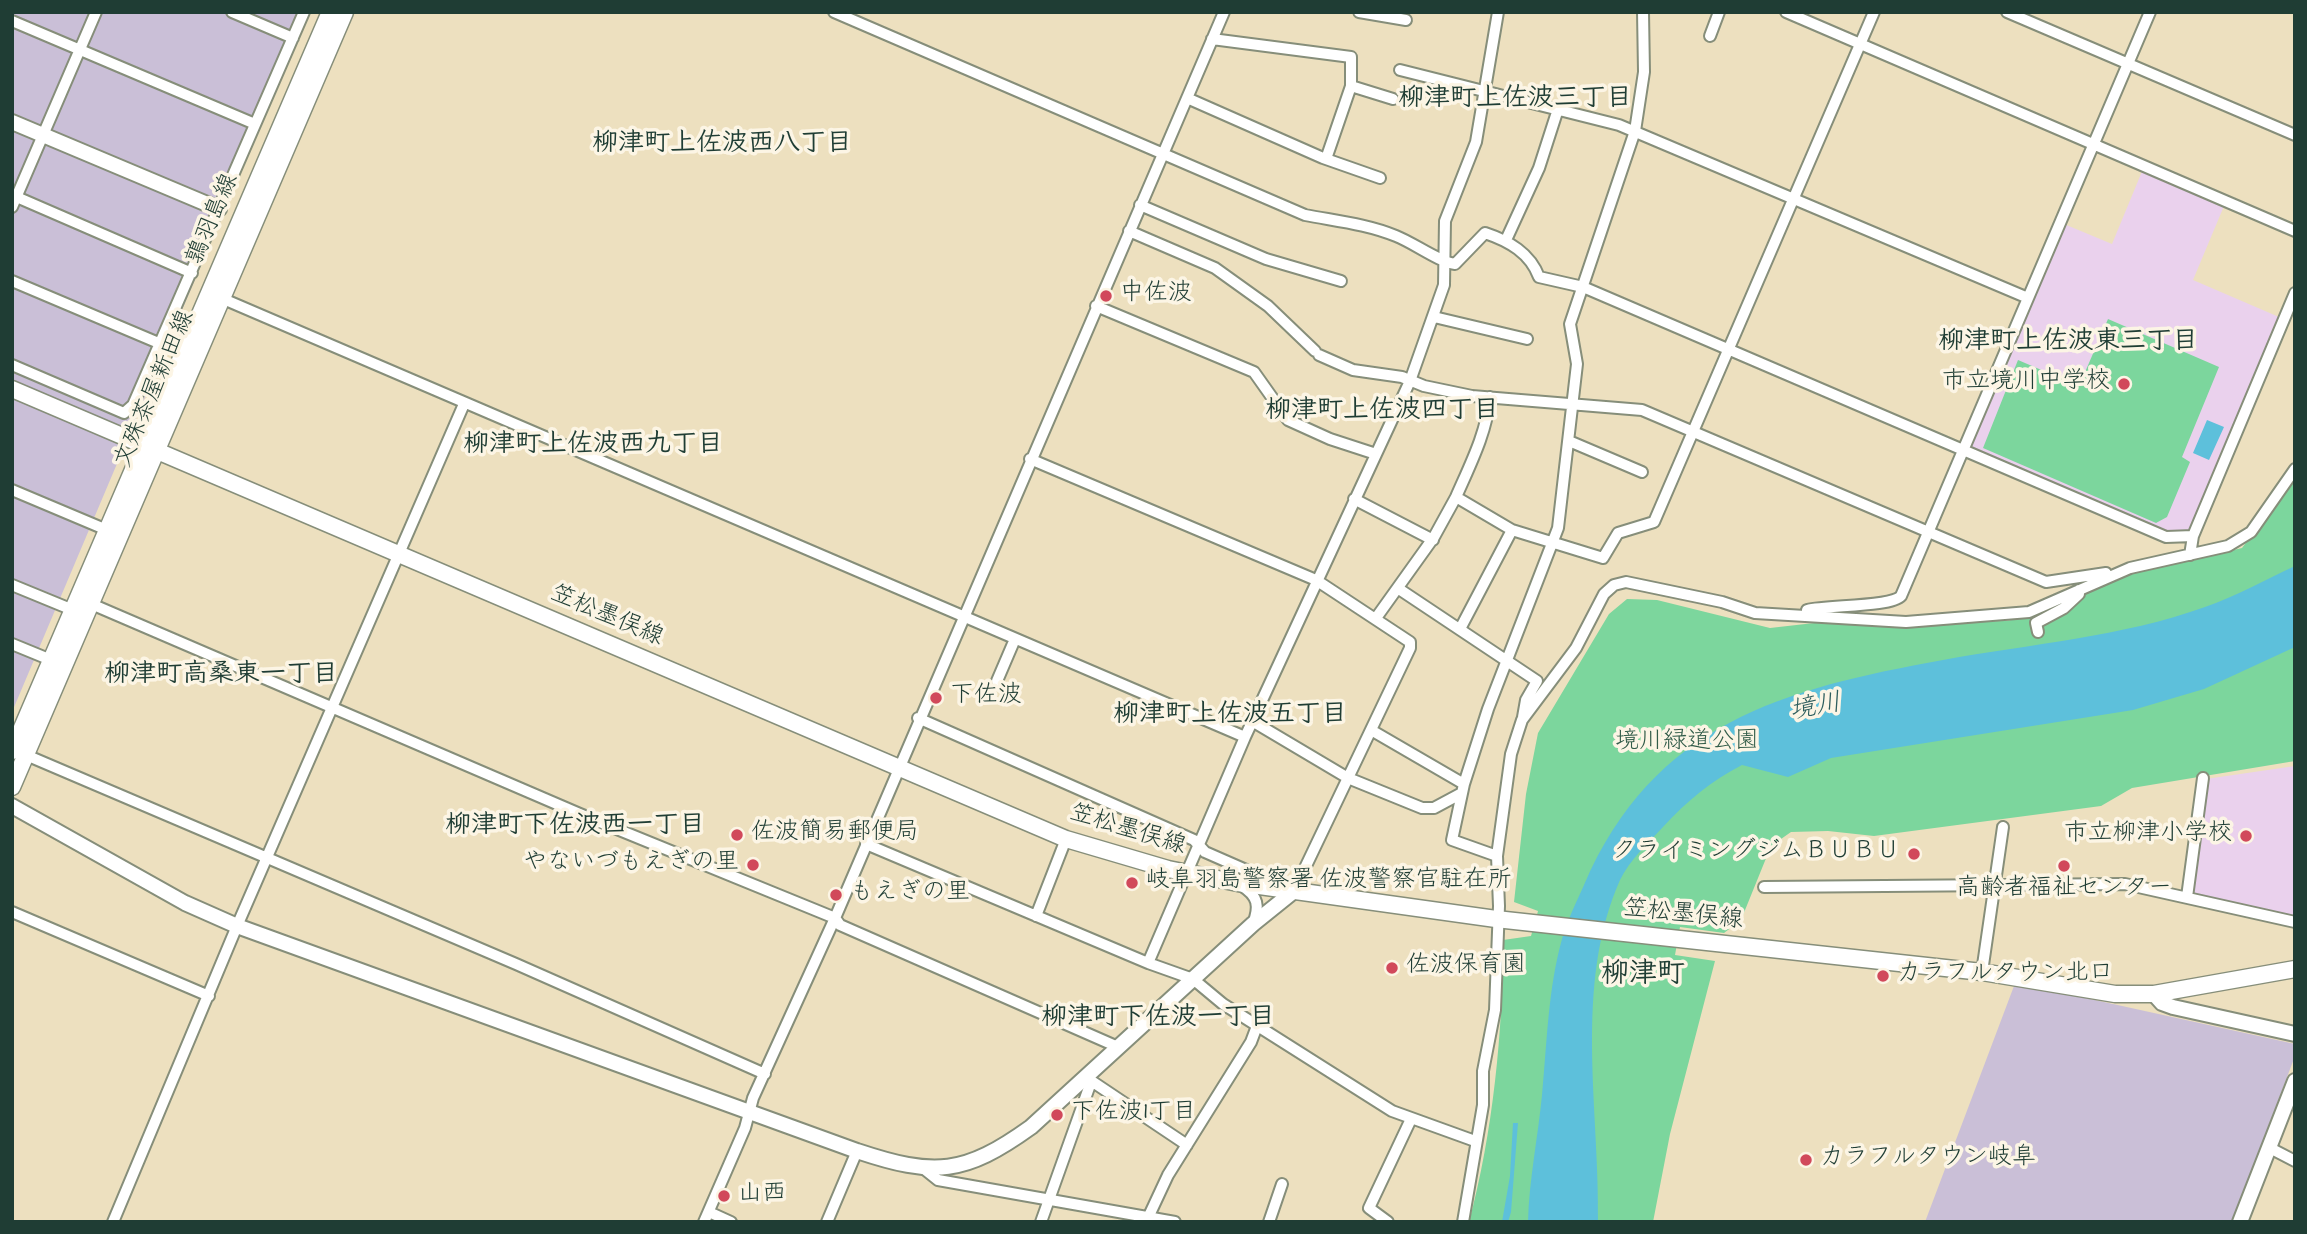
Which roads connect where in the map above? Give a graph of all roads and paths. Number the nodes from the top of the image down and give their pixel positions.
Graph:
1 (96, 12) edge
2 (232, 12) edge
3 (304, 12) edge
4 (330, 12) edge
5 (345, 12) edge
6 (834, 12) edge
7 (1224, 12) edge
8 (1359, 12) edge
9 (1498, 12) edge
10 (1643, 12) edge
11 (1719, 12) edge
12 (1786, 12) edge
13 (1874, 12) edge
14 (2007, 12) edge
15 (2150, 12) edge
16 (1406, 20) dead end
17 (12, 21) edge
18 (1710, 36) dead end
19 (293, 38) junction
20 (1212, 39) junction
21 (1860, 44) junction
22 (80, 50) junction
23 (2128, 65) junction
24 (1400, 70) dead end
25 (1351, 86) junction
26 (1485, 89) junction
27 (1187, 99) junction
28 (1393, 99) dead end
29 (1558, 109) junction
30 (12, 122) edge
31 (255, 124) junction
32 (1635, 131) junction
33 (2295, 135) edge
34 (43, 136) junction
35 (2094, 145) junction
36 (1163, 154) junction
37 (1326, 159) junction
38 (1380, 178) dead end
39 (1794, 199) junction
40 (14, 200) edge
41 (1140, 205) junction
42 (219, 209) junction
43 (1129, 231) junction
44 (2295, 231) edge
45 (1506, 240) junction
46 (1447, 263) junction
47 (192, 272) junction
48 (12, 281) edge
49 (1341, 281) dead end
50 (1583, 288) junction
51 (2295, 293) edge
52 (221, 298) junction
53 (2028, 298) junction
54 (1096, 306) junction
55 (1434, 317) junction
56 (1527, 339) dead end
57 (161, 344) junction
58 (1729, 351) junction
59 (12, 365) edge
60 (1410, 381) junction
61 (12, 389) edge
62 (1490, 397) junction
63 (1573, 402) junction
64 (464, 404) junction
65 (1694, 430) junction
66 (1569, 440) junction
67 (149, 447) junction
68 (1963, 450) junction
69 (1376, 454) junction
70 (1030, 459) junction
71 (2295, 469) edge
72 (1643, 472) dead end
73 (12, 490) edge
74 (1456, 497) junction
75 (1354, 499) junction
76 (107, 530) junction
77 (1512, 530) junction
78 (1928, 531) junction
79 (2193, 536) junction
80 (1433, 540) junction
81 (1554, 541) junction
82 (399, 555) junction
83 (2190, 555) junction
84 (2112, 575) junction
85 (1316, 580) junction
86 (12, 584) edge
87 (1399, 589) junction
88 (2079, 590) junction
89 (89, 603) junction
90 (68, 608) dead end
91 (1800, 614) junction
92 (962, 617) junction
93 (1376, 618) junction
94 (1460, 629) junction
95 (2038, 632) dead end
96 (1015, 639) junction
97 (12, 644) edge
98 (1507, 659) junction
99 (51, 660) junction
100 (997, 681) dead end
101 (333, 708) junction
102 (918, 718) junction
103 (1522, 720) junction
104 (1252, 721) junction
105 (1371, 730) junction
106 (1245, 737) junction
107 (19, 753) edge
108 (898, 768) junction
109 (1348, 778) junction
110 (2203, 778) dead end
111 (12, 787) edge
112 (1463, 789) junction
113 (12, 806) edge
114 (2003, 827) dead end
115 (1066, 839) junction
116 (866, 844) junction
117 (1199, 845) junction
118 (1497, 856) junction
119 (266, 858) junction
120 (1187, 873) junction
121 (1238, 883) junction
122 (1996, 885) junction
123 (1765, 887) dead end
124 (1294, 891) junction
125 (2187, 897) junction
126 (12, 912) edge
127 (1036, 916) junction
128 (835, 918) junction
129 (1496, 919) junction
130 (2295, 922) edge
131 (1253, 923) junction
132 (237, 926) junction
133 (1148, 963) junction
134 (2295, 969) edge
135 (1982, 972) junction
136 (1193, 979) junction
137 (2154, 994) junction
138 (209, 996) junction
139 (1257, 1026) junction
140 (2295, 1034) edge
141 (1118, 1047) junction
142 (765, 1074) junction
143 (1088, 1079) junction
144 (2295, 1081) edge
145 (750, 1111) junction
146 (1411, 1119) junction
147 (1475, 1141) junction
148 (1187, 1145) junction
149 (2267, 1147) junction
150 (858, 1151) junction
151 (2295, 1161) edge
152 (923, 1168) junction
153 (1282, 1184) dead end
154 (1048, 1200) junction
155 (707, 1217) edge
156 (1147, 1219) edge
157 (113, 1222) edge
158 (731, 1222) edge
159 (827, 1222) edge
160 (1041, 1222) edge
161 (1175, 1222) edge
162 (1269, 1222) edge
163 (1388, 1222) edge
164 (1463, 1222) edge
165 (2240, 1222) edge

1 - 22 street
2 - 19 street
3 - 19 street
4 - 67 main road, 鶉羽島線
5 - 52 main road, 文殊茶屋新田線
6 - 36 street
7 - 20 street
8 - 16 street
9 - 26 street
10 - 32 street
11 - 18 street
12 - 21 street
13 - 21 street
14 - 23 street
15 - 23 street
17 - 22 street
19 - 31 street
20 - 25 street
20 - 27 street
21 - 35 street
21 - 39 street
22 - 31 street
22 - 34 street
23 - 33 street
23 - 35 street
24 - 26 street
25 - 28 street
25 - 37 street
26 - 29 street
26 - 46 street
27 - 36 street
27 - 37 street
29 - 32 street
29 - 45 street
30 - 34 street
31 - 42 street
32 - 39 street
32 - 50 street
34 - 40 street
34 - 42 street
35 - 44 street
35 - 53 street
36 - 41 street
36 - 46 street
37 - 38 street
39 - 53 street
39 - 58 street
40 - 47 street
41 - 43 street
41 - 49 street
42 - 47 street
43 - 54 street
43 - 60 street
45 - 46 street
45 - 50 street
46 - 55 street
47 - 57 street
48 - 57 street
50 - 58 street
50 - 63 street
51 - 79 street
52 - 64 street
52 - 67 main road, 文殊茶屋新田線
53 - 68 street
54 - 69 street
54 - 70 street
55 - 56 street
55 - 60 street
57 - 59 street
58 - 65 street
58 - 68 street
60 - 62 street
60 - 69 street
61 - 67 main road, 笠松墨俣線
62 - 63 street
62 - 74 street
63 - 65 street
63 - 66 street
64 - 82 street
64 - 92 street
65 - 78 street
65 - 81 street
66 - 72 street
66 - 81 street
67 - 76 main road
67 - 82 main road, 笠松墨俣線
67 - 89 main road, 文殊茶屋新田線
68 - 78 street
68 - 79 street
69 - 75 street
70 - 85 street
70 - 92 street
71 - 83 street
73 - 76 street
74 - 77 street
74 - 80 street
75 - 80 street
75 - 85 street
76 - 99 main road
77 - 81 street
77 - 94 street
78 - 84 street
78 - 91 street
79 - 83 street
80 - 87 street
81 - 98 street
82 - 101 street
82 - 108 main road, 笠松墨俣線
83 - 84 street
84 - 88 street
85 - 93 street
85 - 104 street
86 - 90 street
87 - 93 street
87 - 94 street
88 - 91 street
88 - 95 street
89 - 101 street
89 - 107 main road, 文殊茶屋新田線
91 - 103 street
92 - 96 street
92 - 102 street
93 - 105 street
94 - 98 street
96 - 100 street
96 - 106 street
97 - 99 street
98 - 103 street
98 - 112 street
99 - 107 main road
101 - 119 street
101 - 128 street
102 - 108 street
102 - 117 street
103 - 118 street
104 - 106 street
104 - 109 street
105 - 109 street
105 - 112 street
106 - 117 street
107 - 111 main road, 文殊茶屋新田線
107 - 119 street
108 - 115 main road, 笠松墨俣線
108 - 116 street
109 - 112 street
109 - 124 street
110 - 125 street
112 - 118 street
113 - 132 street
114 - 122 street
115 - 120 main road, 笠松墨俣線
115 - 127 street
116 - 127 street
116 - 128 street
117 - 120 street
117 - 124 street
118 - 129 street
119 - 132 street
119 - 142 street
120 - 121 main road, 笠松墨俣線
120 - 133 street
121 - 124 main road, 笠松墨俣線
121 - 131 street
122 - 123 street
122 - 125 street
122 - 135 street
124 - 129 main road, 笠松墨俣線
124 - 131 street
125 - 130 street
126 - 138 street
127 - 133 street
128 - 141 street
128 - 142 street
129 - 135 main road, 笠松墨俣線
129 - 147 street
131 - 136 street
132 - 138 street
132 - 145 street
133 - 136 street
134 - 137 main road, 笠松墨俣線
135 - 137 main road, 笠松墨俣線
136 - 139 street
136 - 141 street
137 - 140 street
138 - 157 street
139 - 146 street
139 - 148 street
141 - 143 street
142 - 145 street
143 - 148 street
143 - 152 street
143 - 154 street
144 - 149 street
145 - 150 street
145 - 155 street
146 - 147 street
146 - 163 street
147 - 164 street
148 - 156 street
149 - 151 street
149 - 165 street
150 - 152 street
150 - 159 street
152 - 154 street
153 - 162 street
154 - 156 street
154 - 160 street
155 - 158 street
156 - 161 street

